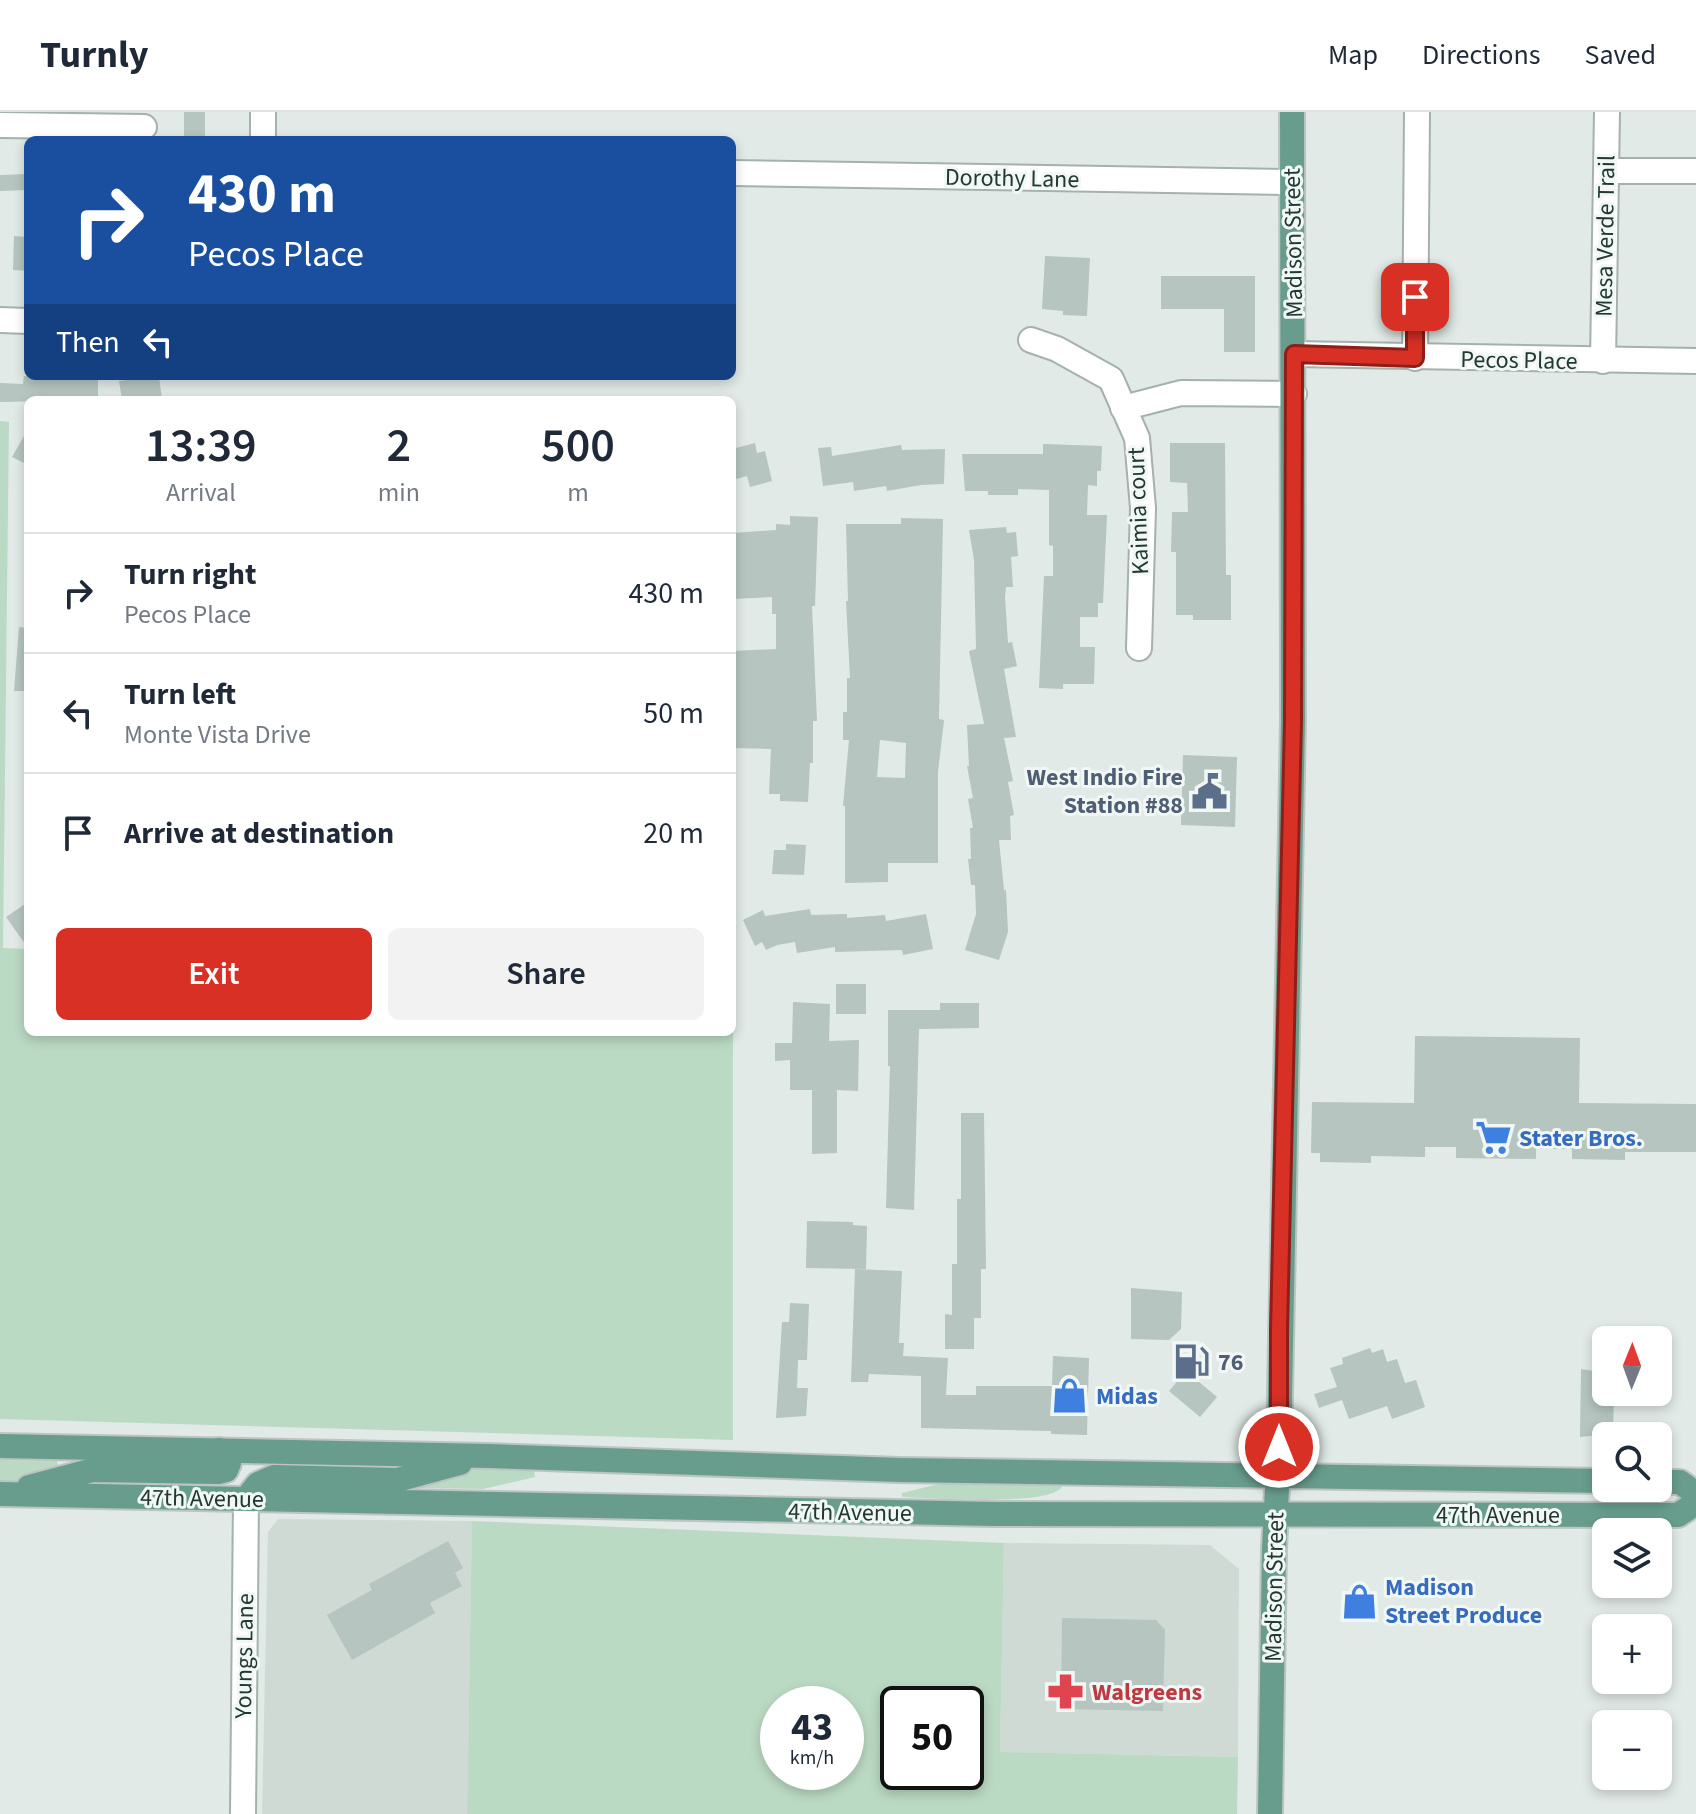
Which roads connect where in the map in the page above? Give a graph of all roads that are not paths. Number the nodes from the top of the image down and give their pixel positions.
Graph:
1 (263, 112) edge
2 (1292, 112) edge
3 (1417, 112) edge
4 (1607, 112) edge
5 (0, 125) edge
6 (143, 126) edge
7 (263, 136) edge
8 (1607, 171) junction
9 (1696, 171) edge
10 (736, 173) edge
11 (1292, 182) junction
12 (0, 320) edge
13 (24, 321) edge
14 (1031, 340) dead end
15 (1294, 354) junction
16 (1415, 358) junction
17 (1603, 361) junction
18 (1696, 361) edge
19 (1294, 394) junction
20 (1123, 408) junction
21 (1139, 648) dead end
22 (0, 1446) edge
23 (219, 1450) junction
24 (489, 1456) junction
25 (732, 1466) junction
26 (1277, 1476) junction
27 (1592, 1481) edge
28 (1672, 1482) edge
29 (0, 1494) edge
30 (1696, 1494) edge
31 (246, 1499) junction
32 (1696, 1503) edge
33 (733, 1510) junction
34 (1275, 1514) junction
35 (243, 1814) edge
36 (1270, 1814) edge

1 - 7 street
2 - 11 main road, Madison Street
3 - 16 street
4 - 8 street, Mesa Verde Trail
5 - 6 street
8 - 9 street
8 - 17 street, Mesa Verde Trail
10 - 11 street, Dorothy Lane
11 - 15 main road, Madison Street
12 - 13 street
14 - 20 street, Kaimia court
15 - 16 street, Pecos Place
15 - 19 main road, Madison Street
16 - 17 street, Pecos Place
17 - 18 street, Pecos Place
19 - 20 street
19 - 26 main road, Madison Street
20 - 21 street, Kaimia court
22 - 23 main road, 47th Avenue
23 - 24 main road, 47th Avenue
23 - 29 main road
24 - 25 main road, 47th Avenue
24 - 31 main road
25 - 26 main road, 47th Avenue
25 - 33 main road
26 - 27 main road, 47th Avenue
26 - 34 main road, Madison Street
28 - 30 main road
29 - 31 main road, 47th Avenue
31 - 33 main road, 47th Avenue
31 - 35 street, Youngs Lane
32 - 34 main road, 47th Avenue
33 - 34 main road, 47th Avenue
34 - 36 main road, Madison Street

